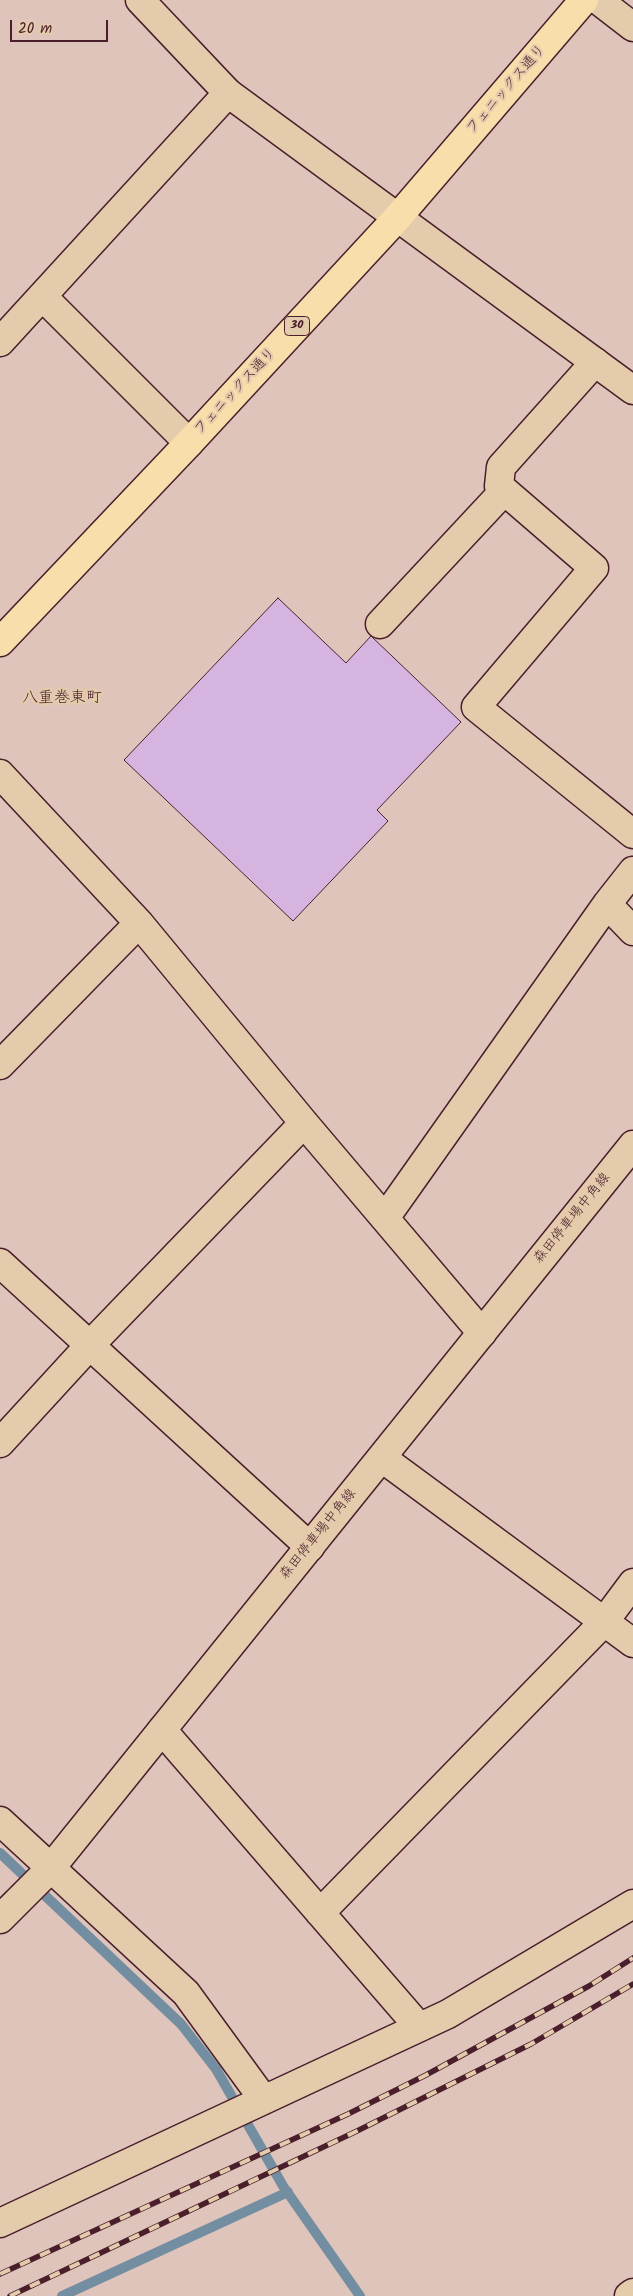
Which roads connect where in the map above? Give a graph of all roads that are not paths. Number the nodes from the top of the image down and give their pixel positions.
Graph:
1 (140, 0) edge
2 (584, 0) edge
3 (598, 0) edge
4 (633, 27) edge
5 (228, 93) junction
6 (398, 218) junction
7 (42, 296) junction
8 (0, 342) edge
9 (595, 362) junction
10 (633, 390) edge
11 (189, 443) junction
12 (504, 491) junction
13 (380, 624) dead end
14 (0, 642) edge
15 (0, 774) edge
16 (633, 834) edge
17 (633, 870) edge
18 (606, 904) junction
19 (139, 923) junction
20 (633, 931) edge
21 (0, 1065) edge
22 (304, 1123) junction
23 (633, 1145) edge
24 (384, 1218) junction
25 (0, 1263) edge
26 (482, 1333) junction
27 (89, 1346) junction
28 (0, 1443) edge
29 (382, 1458) junction
30 (310, 1546) junction
31 (633, 1583) edge
32 (604, 1622) junction
33 (633, 1643) edge
34 (162, 1730) junction
35 (0, 1821) edge
36 (37, 1882) junction
37 (633, 1904) edge
38 (320, 1913) junction
39 (0, 1920) edge
40 (419, 2027) junction
41 (264, 2100) junction
42 (0, 2223) edge
43 (633, 2293) edge
44 (629, 2296) edge

1 - 5 street
2 - 6 main road, フェニックス通り / 30
3 - 4 street
5 - 6 street
5 - 7 street
6 - 9 street
6 - 11 main road, フェニックス通り / 30
7 - 8 street
7 - 11 street
9 - 10 street
9 - 12 street
11 - 14 main road, フェニックス通り / 30
12 - 13 street
12 - 16 street
15 - 19 street
17 - 18 street
18 - 20 street
18 - 24 street
19 - 21 street
19 - 22 street
22 - 24 street
22 - 27 street
23 - 26 street, 森田停車場中角線
24 - 26 street
25 - 27 street
26 - 29 street, 森田停車場中角線
27 - 28 street
27 - 30 street
29 - 30 street, 森田停車場中角線
29 - 32 street
30 - 34 street, 森田停車場中角線
31 - 32 street
32 - 33 street
32 - 38 street
34 - 36 street, 森田停車場中角線
34 - 38 street
35 - 36 street
36 - 39 street, 森田停車場中角線
36 - 41 street
37 - 40 street
38 - 40 street
40 - 41 street
41 - 42 street
43 - 44 street

